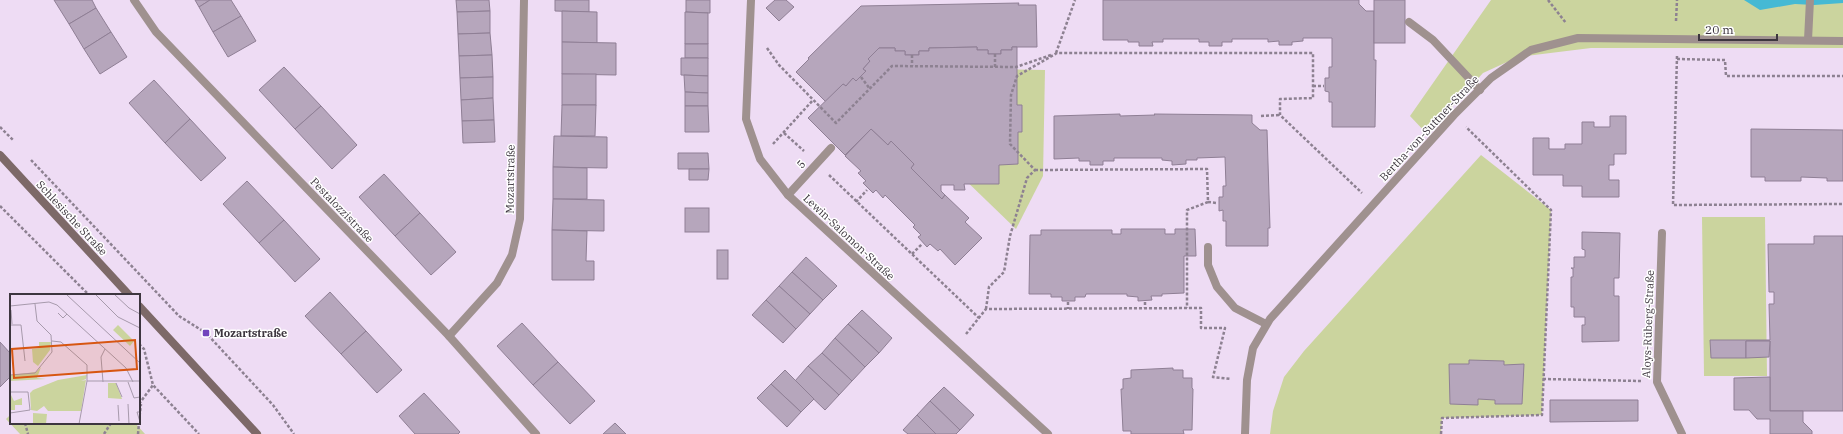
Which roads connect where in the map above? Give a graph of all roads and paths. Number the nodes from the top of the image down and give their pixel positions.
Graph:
1 (134, 0) edge
2 (524, 0) edge
3 (751, 0) edge
4 (1075, 0) edge
5 (1548, 0) edge
6 (1677, 0) edge
7 (1810, 0) edge
8 (1676, 15) dead end
9 (1409, 22) dead end
10 (1578, 38) junction
11 (1677, 38) junction
12 (1808, 40) junction
13 (1843, 41) edge
14 (766, 47) dead end
15 (1146, 47) dead end
16 (1215, 47) dead end
17 (1286, 47) dead end
18 (1285, 52) junction
19 (1056, 53) junction
20 (1146, 53) junction
21 (1215, 53) junction
22 (995, 54) dead end
23 (912, 55) dead end
24 (1678, 59) junction
25 (912, 66) junction
26 (995, 67) junction
27 (1843, 76) edge
28 (861, 77) dead end
29 (1313, 86) junction
30 (1324, 86) dead end
31 (870, 89) junction
32 (1480, 90) junction
33 (813, 100) junction
34 (1280, 115) junction
35 (1454, 115) junction
36 (1261, 116) dead end
37 (0, 127) edge
38 (784, 133) junction
39 (16, 144) dead end
40 (831, 148) dead end
41 (0, 155) edge
42 (27, 156) dead end
43 (760, 159) junction
44 (817, 163) junction
45 (1179, 165) dead end
46 (1180, 169) junction
47 (1035, 170) junction
48 (867, 190) dead end
49 (788, 195) junction
50 (856, 202) junction
51 (1208, 202) junction
52 (1217, 203) dead end
53 (1374, 204) junction
54 (1843, 204) edge
55 (0, 206) edge
56 (1662, 233) dead end
57 (922, 244) dead end
58 (1208, 247) dead end
59 (912, 254) junction
60 (88, 294) edge
61 (128, 294) edge
62 (1068, 302) dead end
63 (1145, 302) dead end
64 (140, 307) edge
65 (1145, 308) junction
66 (1187, 308) junction
67 (986, 309) junction
68 (1068, 309) junction
69 (979, 318) junction
70 (1266, 324) junction
71 (449, 336) junction
72 (140, 345) edge
73 (954, 348) junction
74 (1543, 379) junction
75 (1247, 380) junction
76 (1657, 382) junction
77 (153, 385) junction
78 (140, 404) edge
79 (26, 424) edge
80 (109, 424) edge
81 (139, 424) edge
82 (28, 434) edge
83 (104, 434) edge
84 (138, 434) edge
85 (200, 434) edge
86 (257, 434) edge
87 (294, 434) edge
88 (536, 434) edge
89 (1048, 434) edge
90 (1245, 434) edge
91 (1441, 434) edge
92 (1682, 434) edge

1 - 71 street, Pestalozzistraße
2 - 71 street, Mozartstraße
3 - 43 street, Lewin-Salomon-Straße
4 - 19 path
5 - 10 path
6 - 8 path
7 - 12 street
9 - 32 street
10 - 11 street, Bertha-von-Suttner-Straße
10 - 32 street, Bertha-von-Suttner-Straße
11 - 12 street, Bertha-von-Suttner-Straße
11 - 24 path
12 - 13 street, Bertha-von-Suttner-Straße
14 - 33 path
15 - 20 path
16 - 21 path
17 - 18 path
18 - 21 path
18 - 29 path
19 - 20 path
19 - 26 path
19 - 47 path
20 - 21 path
22 - 26 path
23 - 25 path
24 - 27 path
24 - 54 path
25 - 26 path
25 - 31 path
28 - 31 path
29 - 30 path
29 - 34 path
31 - 33 path
32 - 35 street, Bertha-von-Suttner-Straße
33 - 38 path
34 - 36 path
34 - 53 path
35 - 53 street, Bertha-von-Suttner-Straße
35 - 74 path
37 - 39 path
38 - 43 path
38 - 44 path
40 - 44 street, 5
41 - 61 main road, Schlesische Straße
42 - 87 path
43 - 49 street, Lewin-Salomon-Straße
44 - 49 street, 5
44 - 50 path
45 - 46 path
46 - 47 path
46 - 51 path
47 - 67 path
48 - 50 path
49 - 73 street, Lewin-Salomon-Straße
50 - 59 path
51 - 52 path
51 - 66 path
53 - 70 street, Bertha-von-Suttner-Straße
55 - 60 path
56 - 76 street, Aloys-Rüberg-Straße
57 - 59 path
58 - 70 street
59 - 69 path
62 - 68 path
63 - 65 path
64 - 86 main road
65 - 66 path
65 - 68 path
66 - 75 path
67 - 68 path
67 - 69 path
69 - 73 path
70 - 75 street, Bertha-von-Suttner-Straße
71 - 88 street, Pestalozzistraße
72 - 77 path
73 - 89 street, Lewin-Salomon-Straße
74 - 76 path
74 - 91 path
75 - 90 street, Bertha-von-Suttner-Straße
76 - 92 street, Aloys-Rüberg-Straße
77 - 78 path
77 - 85 path
79 - 82 path
80 - 83 path
81 - 84 path

